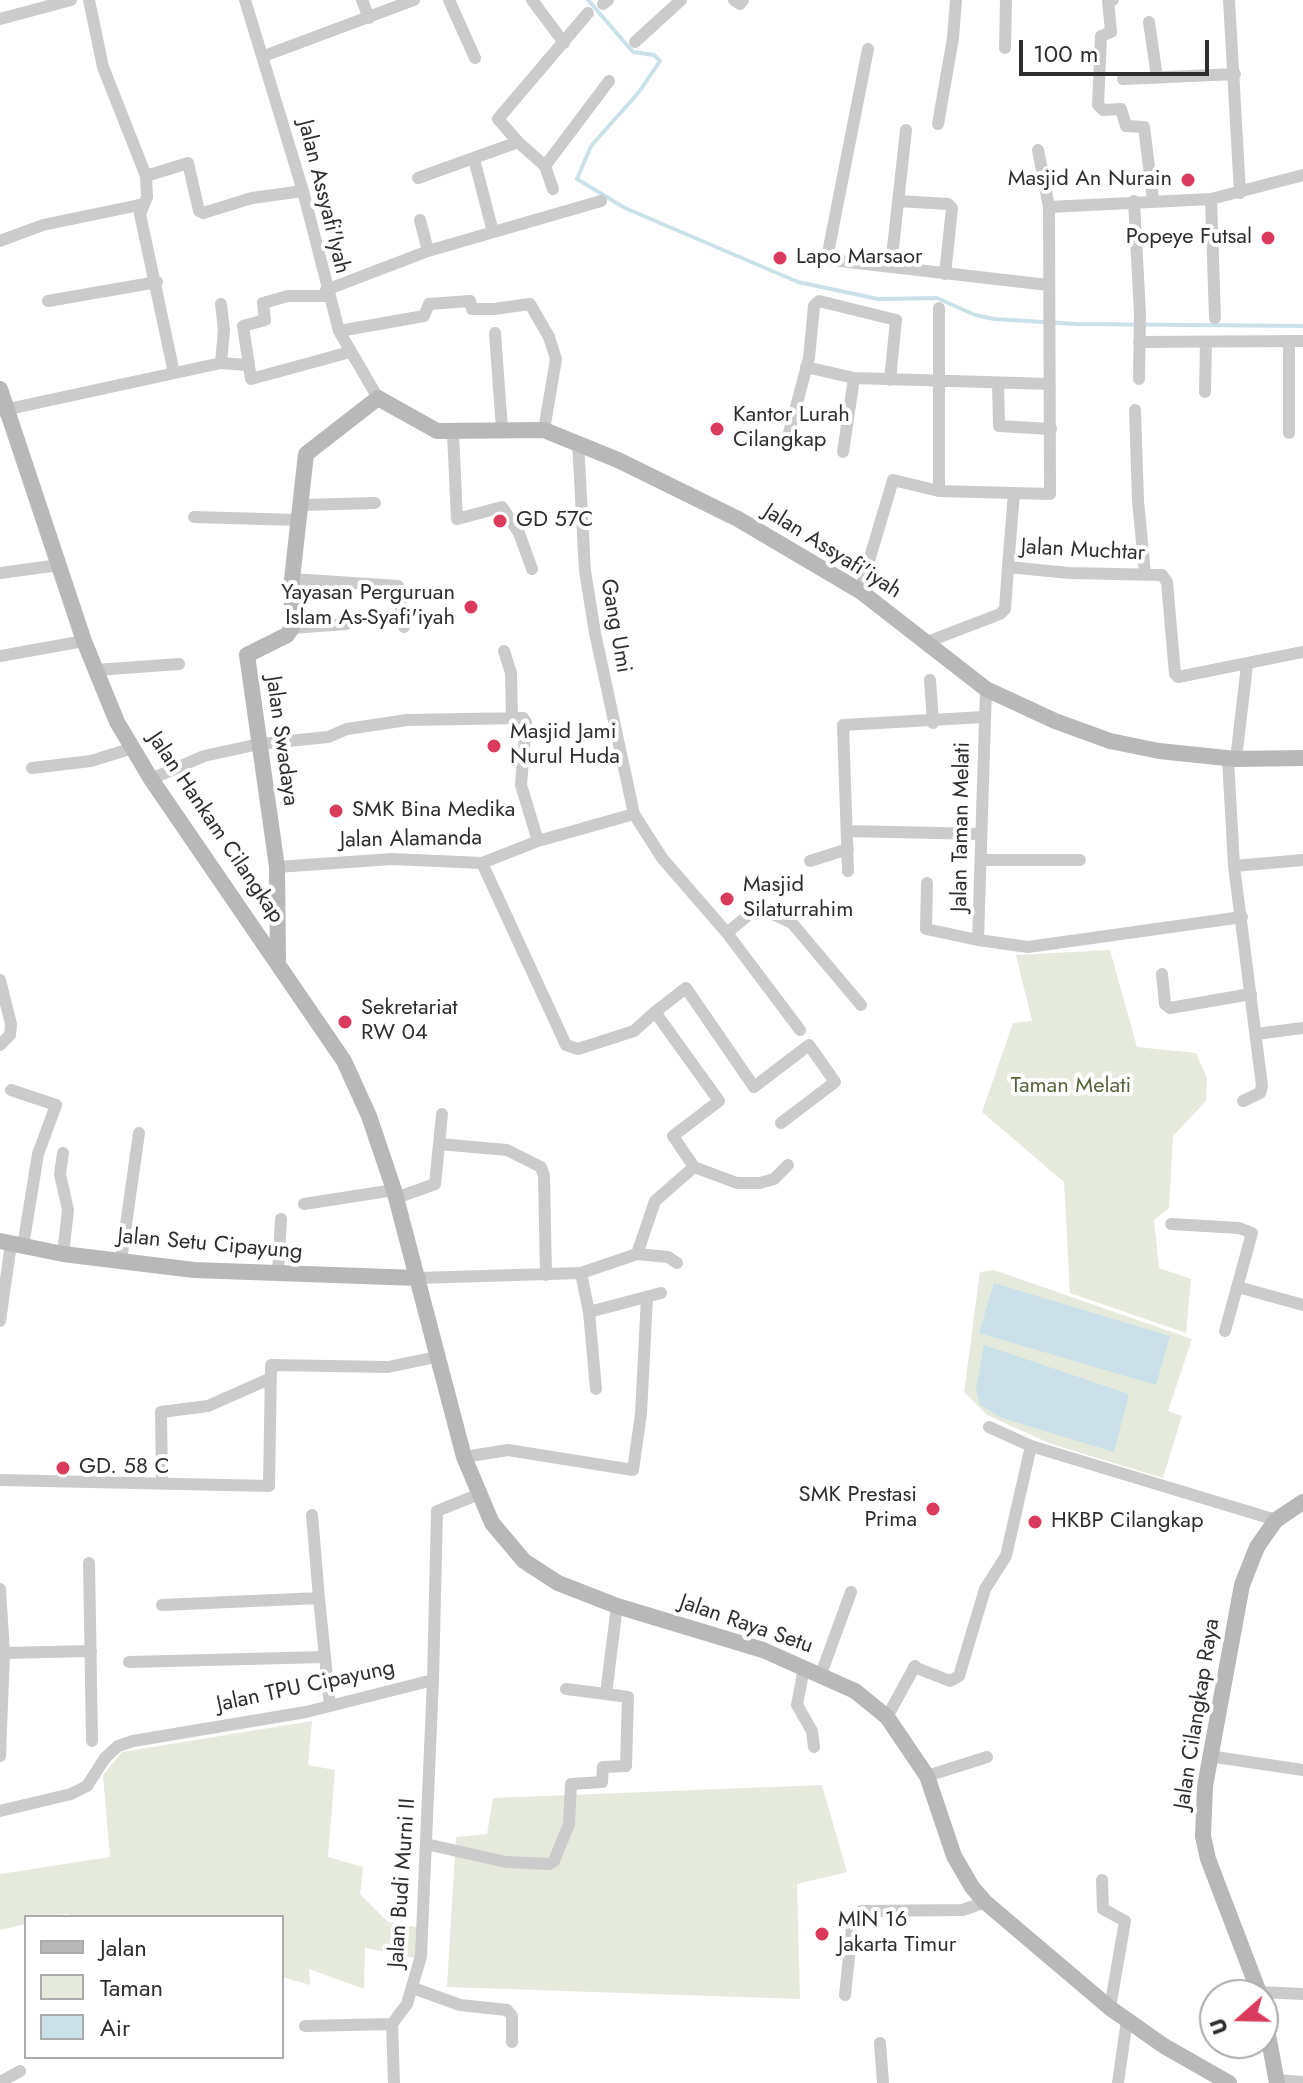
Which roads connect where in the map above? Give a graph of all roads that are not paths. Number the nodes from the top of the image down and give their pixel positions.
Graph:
1 (71, 0) edge
2 (89, 0) edge
3 (245, 0) edge
4 (362, 0) edge
5 (414, 0) edge
6 (449, 0) edge
7 (532, 0) edge
8 (681, 0) edge
9 (734, 0) edge
10 (743, 0) edge
11 (956, 0) edge
12 (1006, 0) edge
13 (1113, 0) edge
14 (1229, 0) edge
15 (588, 13) dead end
16 (369, 18) junction
17 (0, 19) edge
18 (1149, 22) dead end
19 (635, 42) dead end
20 (564, 43) junction
21 (1005, 48) dead end
22 (868, 49) dead end
23 (264, 56) junction
24 (475, 58) dead end
25 (1235, 74) junction
26 (1157, 77) junction
27 (1123, 79) dead end
28 (609, 81) dead end
29 (938, 124) dead end
30 (906, 130) dead end
31 (518, 142) junction
32 (1038, 150) dead end
33 (474, 159) junction
34 (545, 166) junction
35 (1303, 175) edge
36 (146, 176) junction
37 (418, 178) dead end
38 (553, 189) dead end
39 (303, 191) junction
40 (1240, 193) junction
41 (1153, 199) junction
42 (1211, 199) junction
43 (601, 201) dead end
44 (898, 201) junction
45 (1134, 201) junction
46 (144, 204) junction
47 (1049, 207) junction
48 (420, 220) dead end
49 (493, 232) junction
50 (0, 241) edge
51 (428, 251) junction
52 (891, 266) junction
53 (945, 274) junction
54 (157, 282) junction
55 (1048, 285) junction
56 (326, 293) junction
57 (48, 301) dead end
58 (221, 304) dead end
59 (939, 308) dead end
60 (1215, 318) dead end
61 (339, 331) junction
62 (495, 333) dead end
63 (1289, 341) junction
64 (1303, 341) edge
65 (1139, 342) junction
66 (1206, 342) junction
67 (350, 352) junction
68 (221, 363) junction
69 (246, 365) junction
70 (806, 367) junction
71 (174, 373) junction
72 (854, 378) junction
73 (1139, 379) dead end
74 (890, 380) junction
75 (938, 382) junction
76 (998, 383) junction
77 (1050, 384) junction
78 (0, 389) edge
79 (1205, 392) dead end
80 (378, 398) junction
81 (4, 410) edge
82 (1135, 410) dead end
83 (502, 429) junction
84 (1051, 429) junction
85 (544, 430) junction
86 (453, 433) junction
87 (789, 433) dead end
88 (1289, 433) dead end
89 (578, 442) junction
90 (843, 452) dead end
91 (939, 491) junction
92 (1014, 493) junction
93 (375, 503) dead end
94 (300, 512) junction
95 (194, 517) dead end
96 (59, 565) junction
97 (1008, 567) junction
98 (532, 569) dead end
99 (0, 573) edge
100 (1145, 574) junction
101 (292, 579) junction
102 (860, 591) junction
103 (346, 624) dead end
104 (404, 627) dead end
105 (292, 628) junction
106 (84, 641) junction
107 (927, 642) junction
108 (504, 651) dead end
109 (1303, 652) edge
110 (0, 656) edge
111 (179, 664) dead end
112 (1247, 665) junction
113 (96, 670) junction
114 (930, 680) dead end
115 (986, 689) junction
116 (984, 717) junction
117 (512, 718) junction
118 (933, 723) junction
119 (259, 744) junction
120 (133, 748) junction
121 (1303, 758) edge
122 (1232, 759) junction
123 (32, 768) dead end
124 (151, 779) junction
125 (634, 814) junction
126 (848, 831) junction
127 (981, 834) junction
128 (538, 841) junction
129 (848, 849) junction
130 (982, 860) junction
131 (1080, 860) dead end
132 (1303, 860) edge
133 (810, 861) dead end
134 (482, 863) junction
135 (1234, 866) junction
136 (277, 867) junction
137 (848, 871) dead end
138 (927, 883) dead end
139 (1242, 917) junction
140 (727, 933) junction
141 (978, 940) junction
142 (278, 960) junction
143 (1162, 974) dead end
144 (0, 980) edge
145 (1251, 994) junction
146 (861, 1005) dead end
147 (655, 1012) junction
148 (1303, 1028) edge
149 (800, 1030) dead end
150 (1256, 1034) junction
151 (0, 1045) edge
152 (11, 1090) dead end
153 (1243, 1101) dead end
154 (442, 1114) dead end
155 (781, 1123) dead end
156 (139, 1133) dead end
157 (439, 1144) junction
158 (63, 1153) dead end
159 (788, 1165) dead end
160 (694, 1167) junction
161 (395, 1194) junction
162 (304, 1204) dead end
163 (281, 1219) dead end
164 (1171, 1224) dead end
165 (11, 1244) edge
166 (63, 1254) junction
167 (637, 1254) junction
168 (121, 1260) junction
169 (677, 1263) dead end
170 (581, 1273) junction
171 (278, 1274) junction
172 (546, 1275) junction
173 (418, 1278) junction
174 (1238, 1287) junction
175 (661, 1293) dead end
176 (647, 1297) junction
177 (1303, 1305) edge
178 (589, 1312) junction
179 (0, 1321) edge
180 (1225, 1331) dead end
181 (436, 1357) junction
182 (269, 1379) junction
183 (596, 1389) dead end
184 (989, 1427) dead end
185 (1031, 1446) junction
186 (464, 1457) junction
187 (0, 1480) edge
188 (162, 1482) junction
189 (477, 1495) junction
190 (1303, 1502) edge
191 (312, 1515) dead end
192 (1276, 1520) junction
193 (89, 1563) dead end
194 (0, 1589) edge
195 (851, 1592) dead end
196 (319, 1598) junction
197 (162, 1605) dead end
198 (617, 1606) junction
199 (91, 1651) junction
200 (4, 1653) junction
201 (325, 1657) junction
202 (129, 1662) dead end
203 (804, 1668) junction
204 (821, 1674) junction
205 (433, 1680) junction
206 (566, 1689) dead end
207 (606, 1694) junction
208 (330, 1706) junction
209 (887, 1717) junction
210 (92, 1741) dead end
211 (814, 1747) dead end
212 (0, 1756) edge
213 (1209, 1756) junction
214 (987, 1757) dead end
215 (1303, 1770) edge
216 (927, 1776) junction
217 (0, 1811) edge
218 (426, 1844) junction
219 (1102, 1880) dead end
220 (985, 1902) junction
221 (1253, 1979) edge
222 (413, 1988) junction
223 (1303, 1994) edge
224 (845, 1995) dead end
225 (1279, 1996) edge
226 (1110, 2008) junction
227 (1127, 2020) junction
228 (392, 2024) junction
229 (305, 2026) dead end
230 (512, 2042) dead end
231 (880, 2043) dead end
232 (1272, 2059) edge
233 (20, 2071) dead end
234 (1277, 2081) edge
235 (0, 2082) edge
236 (1303, 2082) edge
237 (394, 2083) edge
238 (883, 2083) edge
239 (1118, 2083) edge
240 (1229, 2083) edge

1 - 17 street
2 - 36 street
3 - 23 street, Jalan Assyafi'Iyah
4 - 16 street
5 - 16 street
6 - 24 street
7 - 20 street
8 - 19 street
9 - 10 street
11 - 29 street
12 - 21 street
13 - 41 street
14 - 25 street
15 - 20 street
16 - 23 street
18 - 26 street
20 - 31 street
22 - 52 street
23 - 39 street, Jalan Assyafi'Iyah
25 - 26 street
25 - 40 street
26 - 27 street
28 - 34 street
30 - 44 street
31 - 33 street
31 - 34 street
32 - 47 street
33 - 37 street
33 - 49 street
34 - 38 street
35 - 40 street
36 - 39 street
36 - 46 street
39 - 56 street, Jalan Assyafi'Iyah
40 - 42 street
41 - 42 street
41 - 45 street
42 - 60 street
43 - 49 street
44 - 52 street
44 - 53 street
45 - 47 street
45 - 65 street
46 - 50 street
46 - 54 street
47 - 55 street
48 - 51 street
49 - 51 street
51 - 56 street
52 - 53 street
53 - 55 street
54 - 57 street
54 - 71 street
55 - 77 street
56 - 61 street, Jalan Assyafi'Iyah
56 - 69 street
58 - 68 street
59 - 75 street
61 - 67 street, Jalan Assyafi'Iyah
61 - 85 street
62 - 83 street
63 - 64 street
63 - 66 street
63 - 88 street
65 - 66 street
65 - 73 street
66 - 79 street
67 - 69 street
67 - 80 street, Jalan Assyafi'Iyah
68 - 69 street
68 - 71 street
70 - 72 street
70 - 74 street
70 - 87 street
71 - 81 street
72 - 74 street
72 - 90 street
74 - 75 street
75 - 76 street
75 - 91 street
76 - 77 street
76 - 84 street
77 - 84 street
78 - 81 street, Jalan Hankam Cilangkap
80 - 86 street, Jalan Assyafi'iyah
80 - 94 street
81 - 96 street, Jalan Hankam Cilangkap
82 - 100 street
83 - 85 street, Jalan Assyafi'iyah
83 - 86 street, Jalan Assyafi'iyah
84 - 92 street
85 - 89 street, Jalan Assyafi'iyah
86 - 98 street
89 - 102 street, Jalan Assyafi'iyah
89 - 125 street, Gang Umi
91 - 92 street
91 - 102 street
92 - 97 street, Jalan Muchtar
93 - 94 street
94 - 95 street
94 - 101 street
96 - 99 street
96 - 106 street, Jalan Hankam Cilangkap
97 - 100 street, Jalan Muchtar
97 - 107 street, Jalan Muchtar
100 - 112 street, Jalan Muchtar
101 - 104 street
101 - 105 street
102 - 107 street, Jalan Assyafi'iyah
103 - 105 street
105 - 119 street, Jalan Swadaya
106 - 110 street
106 - 113 street, Jalan Hankam Cilangkap
107 - 115 street, Jalan Assyafi'iyah
108 - 117 street
109 - 112 street, Jalan Muchtar
111 - 113 street
112 - 122 street
113 - 120 street, Jalan Hankam Cilangkap
114 - 118 street
115 - 116 street, Jalan Taman Melati
115 - 122 street, Jalan Assyafi'iyah
116 - 118 street
116 - 127 street, Jalan Taman Melati
117 - 119 street
117 - 128 street
118 - 126 street
119 - 124 street
119 - 136 street, Jalan Swadaya
120 - 123 street
120 - 124 street, Jalan Hankam Cilangkap
121 - 122 street, Jalan Assyafi'iyah
122 - 135 street
124 - 142 street, Jalan Hankam Cilangkap
125 - 128 street, Jalan Alamanda
125 - 140 street, Gang Umi
126 - 127 street
126 - 129 street
127 - 130 street, Jalan Taman Melati
128 - 134 street, Jalan Alamanda
129 - 133 street
129 - 137 street
130 - 131 street
130 - 141 street, Jalan Taman Melati
132 - 135 street
134 - 136 street, Jalan Alamanda
134 - 147 street
135 - 139 street
136 - 142 street, Jalan Swadaya
138 - 141 street
139 - 141 street, Jalan Taman Melati
139 - 145 street
140 - 146 street
140 - 149 street, Gang Umi
142 - 161 street, Jalan Hankam Cilangkap
143 - 145 street
144 - 151 street
145 - 150 street
147 - 155 street
147 - 160 street
148 - 150 street
150 - 153 street
152 - 165 street
154 - 157 street
156 - 168 street
157 - 161 street
157 - 172 street
158 - 166 street
159 - 160 street
160 - 167 street
161 - 162 street
161 - 173 street, Jalan Hankam Cilangkap
163 - 171 street
164 - 174 street
165 - 166 street, Jalan Setu Cipayung
165 - 179 street
166 - 168 street, Jalan Setu Cipayung
167 - 169 street
167 - 170 street
168 - 171 street, Jalan Setu Cipayung
170 - 172 street
170 - 178 street
171 - 173 street, Jalan Setu Cipayung
172 - 173 street
173 - 181 street, Jalan Raya Setu
174 - 177 street
174 - 180 street
175 - 176 street
176 - 178 street
176 - 186 street
178 - 183 street
181 - 182 street
181 - 186 street, Jalan Raya Setu
182 - 188 street
182 - 188 street
184 - 185 street
185 - 192 street
185 - 209 street
186 - 189 street, Jalan Raya Setu
187 - 188 street
189 - 198 street, Jalan Raya Setu
189 - 205 street
190 - 192 street, Jalan Cilangkap Raya
191 - 196 street
192 - 213 street, Jalan Cilangkap Raya
193 - 199 street
194 - 200 street
195 - 204 street
196 - 197 street
196 - 201 street
198 - 203 street, Jalan Raya Setu
198 - 207 street
199 - 200 street
199 - 210 street
200 - 212 street
201 - 202 street
201 - 208 street
203 - 204 street, Jalan Raya Setu
203 - 211 street
204 - 209 street, Jalan Raya Setu
205 - 208 street, Jalan TPU Cipayung
205 - 218 street, Jalan Budi Murni II
206 - 207 street
207 - 218 street
208 - 217 street, Jalan TPU Cipayung
209 - 216 street, Jalan Raya Setu
213 - 215 street
213 - 221 street, Jalan Cilangkap Raya
214 - 216 street
216 - 220 street, Jalan Raya Setu
218 - 222 street, Jalan Budi Murni II
219 - 226 street
220 - 224 street
220 - 226 street, Jalan Raya Setu
222 - 228 street, Jalan Budi Murni II
222 - 230 street
223 - 225 street
226 - 227 street, Jalan Raya Setu
227 - 239 street
227 - 240 street, Jalan Raya Setu
228 - 229 street
228 - 237 street
231 - 238 street
232 - 234 street, Jalan Cilangkap Raya
233 - 235 street
234 - 236 street

